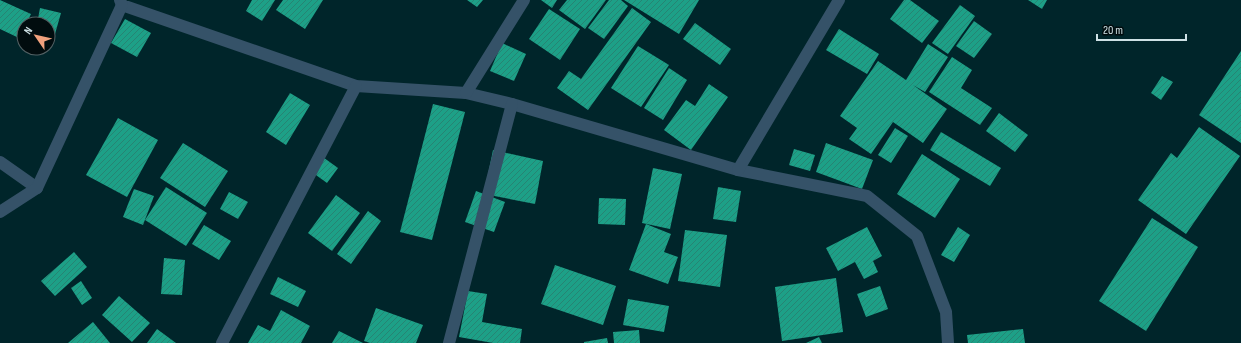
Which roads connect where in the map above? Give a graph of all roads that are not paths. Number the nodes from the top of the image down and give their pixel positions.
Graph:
1 (524, 0) edge
2 (839, 0) edge
3 (121, 3) edge
4 (356, 86) junction
5 (466, 92) junction
6 (512, 104) junction
7 (0, 162) edge
8 (738, 170) junction
9 (38, 188) junction
10 (0, 212) edge
11 (222, 343) edge
12 (449, 343) edge
13 (948, 343) edge

1 - 5 street
2 - 8 street
3 - 4 street
3 - 9 street
4 - 5 street
4 - 11 street
5 - 6 street
6 - 8 street
6 - 12 street
7 - 9 street
8 - 13 street
9 - 10 street

